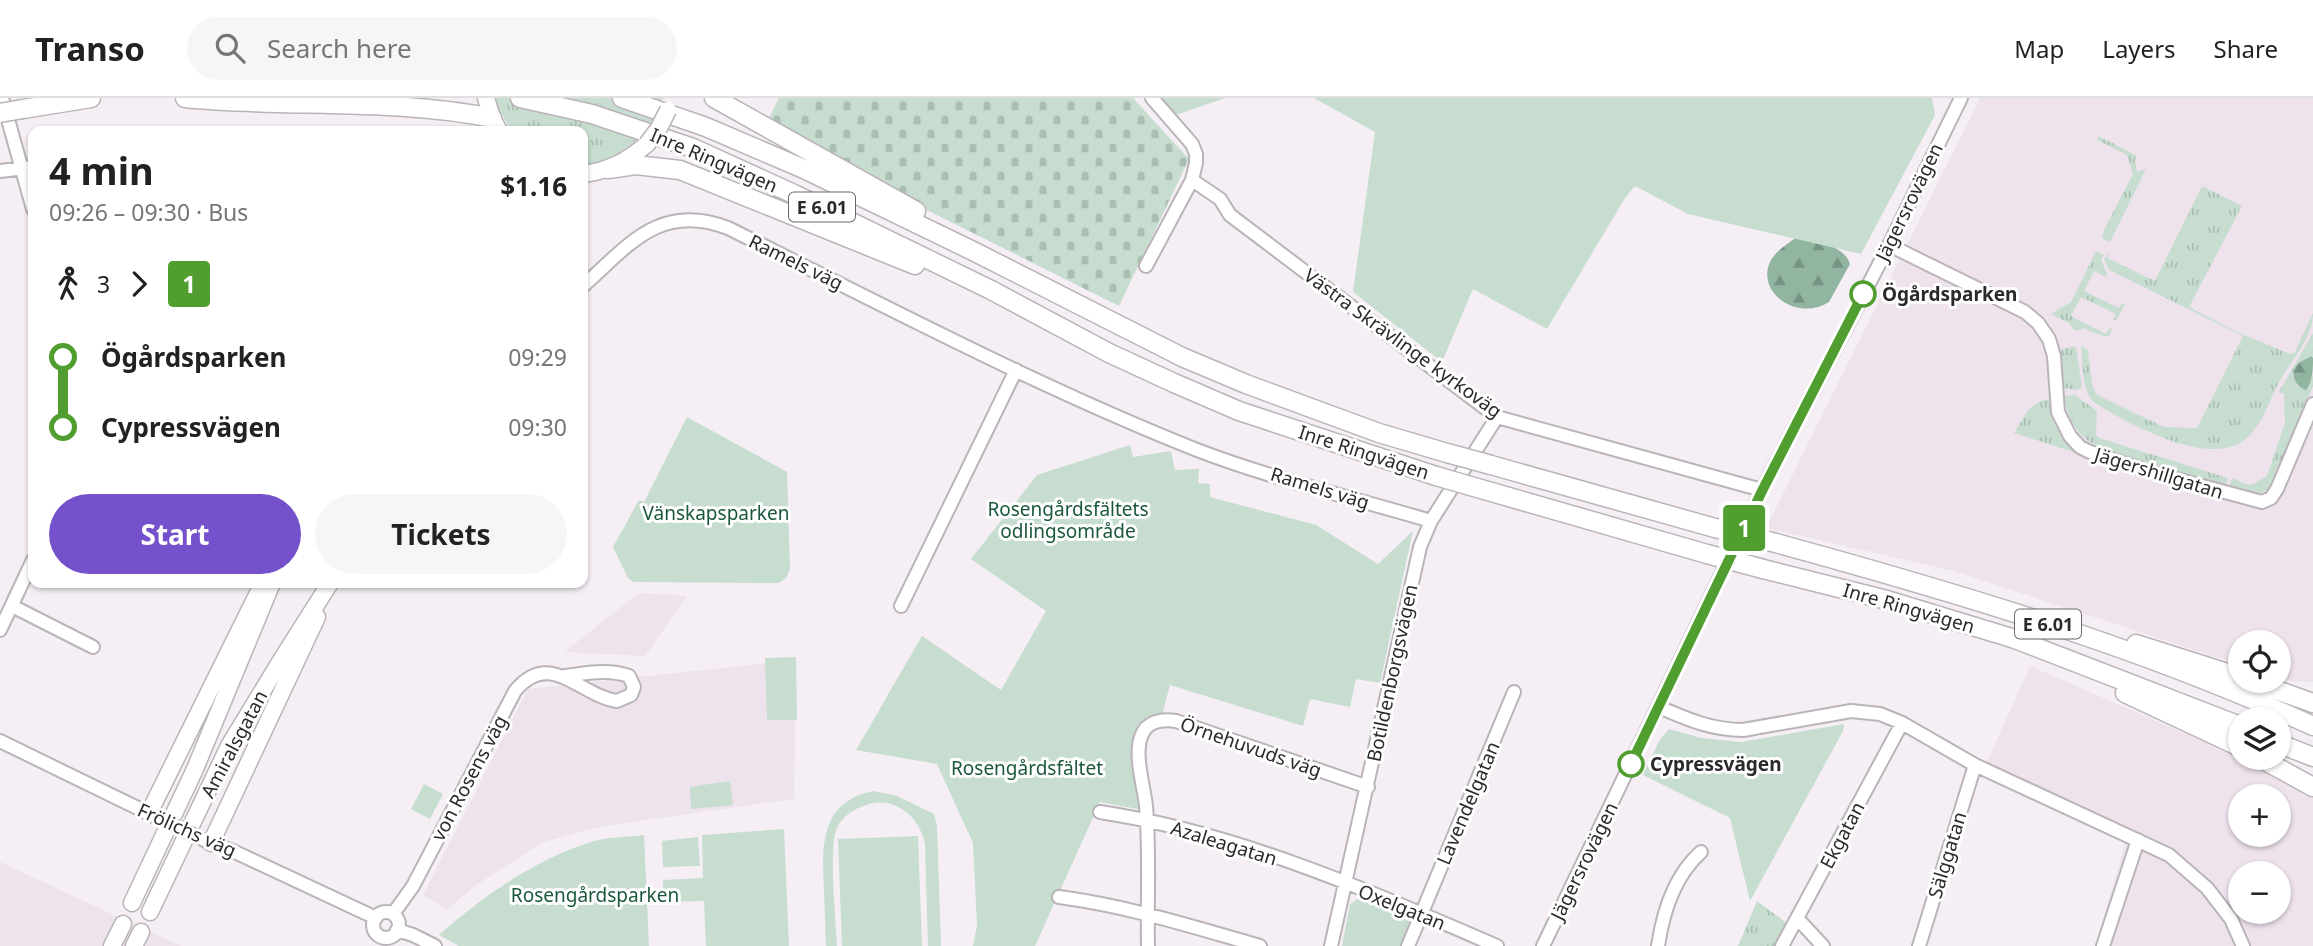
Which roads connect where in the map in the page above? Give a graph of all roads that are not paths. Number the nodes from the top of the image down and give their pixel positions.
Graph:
1 (2, 98) edge
2 (91, 98) edge
3 (185, 98) edge
4 (520, 98) edge
5 (622, 98) edge
6 (714, 98) edge
7 (1152, 98) edge
8 (1961, 98) edge
9 (669, 104) edge
10 (491, 112) edge
11 (0, 113) edge
12 (27, 168) edge
13 (0, 171) edge
14 (596, 172) edge
15 (1192, 180) junction
16 (1889, 245) junction
17 (973, 251) junction
18 (1146, 266) dead end
19 (588, 281) edge
20 (990, 290) junction
21 (1017, 370) junction
22 (2313, 404) edge
23 (1497, 417) junction
24 (1762, 491) junction
25 (1431, 521) junction
26 (28, 571) edge
27 (261, 588) edge
28 (270, 588) edge
29 (328, 588) edge
30 (329, 588) edge
31 (12, 606) junction
32 (901, 606) dead end
33 (1997, 606) junction
34 (0, 631) edge
35 (2015, 639) junction
36 (93, 646) dead end
37 (2228, 673) edge
38 (565, 676) junction
39 (2291, 688) edge
40 (1514, 692) dead end
41 (2287, 693) edge
42 (2313, 693) edge
43 (2313, 702) edge
44 (1659, 707) junction
45 (2228, 721) edge
46 (1902, 723) junction
47 (2313, 726) edge
48 (0, 741) edge
49 (2228, 741) edge
50 (2291, 748) edge
51 (2313, 757) edge
52 (1975, 765) junction
53 (2282, 770) edge
54 (1368, 787) junction
55 (2313, 787) edge
56 (1100, 812) dead end
57 (151, 815) junction
58 (1146, 819) junction
59 (205, 840) junction
60 (2138, 840) junction
61 (1701, 852) dead end
62 (1346, 884) junction
63 (1059, 897) dead end
64 (132, 903) dead end
65 (150, 912) dead end
66 (1147, 913) junction
67 (1421, 913) junction
68 (393, 914) junction
69 (376, 918) junction
70 (1797, 918) junction
71 (123, 924) dead end
72 (397, 930) junction
73 (379, 941) edge
74 (112, 946) edge
75 (435, 946) edge
76 (1148, 946) edge
77 (1260, 946) edge
78 (1331, 946) edge
79 (1408, 946) edge
80 (1497, 946) edge
81 (1543, 946) edge
82 (1658, 946) edge
83 (1782, 946) edge
84 (1823, 946) edge
85 (1919, 946) edge
86 (2103, 946) edge
87 (2243, 946) edge

1 - 12 street
2 - 11 highway, bridge
3 - 10 highway
4 - 20 highway, Inre Ringvägen / E 6.01
5 - 17 highway, Inre Ringvägen / E 6.01
6 - 17 highway
7 - 15 street
8 - 16 street, Jägersrovägen
9 - 14 main road, bridge
12 - 13 street
14 - 20 highway
15 - 18 street
15 - 23 street, Västra Skrävlinge kyrkoväg
16 - 22 street, Jägershillgatan
16 - 24 street, Jägersrovägen
17 - 33 highway, Inre Ringvägen / E 6.01, bridge
19 - 21 street, Ramels väg
20 - 35 highway, Inre Ringvägen / E 6.01, bridge
21 - 25 street, Ramels väg
21 - 32 street
23 - 24 street, Västra Skrävlinge kyrkoväg
23 - 25 street, Botildenborgsvägen
24 - 44 street, Jägersrovägen
25 - 54 street, Botildenborgsvägen
26 - 31 street
27 - 57 main road
28 - 64 main road, Amiralsgatan
29 - 65 main road, Amiralsgatan
30 - 59 main road
31 - 34 street
31 - 36 street
33 - 37 highway
33 - 47 highway, Inre Ringvägen / E 6.01
35 - 45 highway, Inre Ringvägen / E 6.01
35 - 49 highway
38 - 38 street, von Rosens väg
38 - 68 street, von Rosens väg
39 - 42 highway
40 - 67 street, Lavendelgatan
41 - 43 highway
44 - 46 street
44 - 81 street, Jägersrovägen
46 - 52 street
46 - 70 street, Ekgatan
48 - 57 street, Frölichs väg
50 - 51 highway
52 - 60 street
52 - 85 street, Sälggatan
53 - 55 highway
54 - 58 street, Örnehuvuds väg
54 - 62 street, Botildenborgsvägen
56 - 58 street, Azaleagatan
57 - 59 street, Frölichs väg, bridge
58 - 62 street, Azaleagatan
58 - 66 street, Örnehuvuds väg
59 - 69 street, Frölichs väg
60 - 86 street
60 - 87 street
61 - 82 street
62 - 67 street, Oxelgatan
62 - 78 street, Botildenborgsvägen
63 - 66 street
66 - 76 street, Örnehuvuds väg
66 - 77 street
67 - 79 street, Lavendelgatan
67 - 80 street, Oxelgatan
68 - 69 street
68 - 72 street
69 - 73 street
70 - 83 street, Ekgatan
70 - 84 street
71 - 74 main road
72 - 73 street
72 - 75 street

